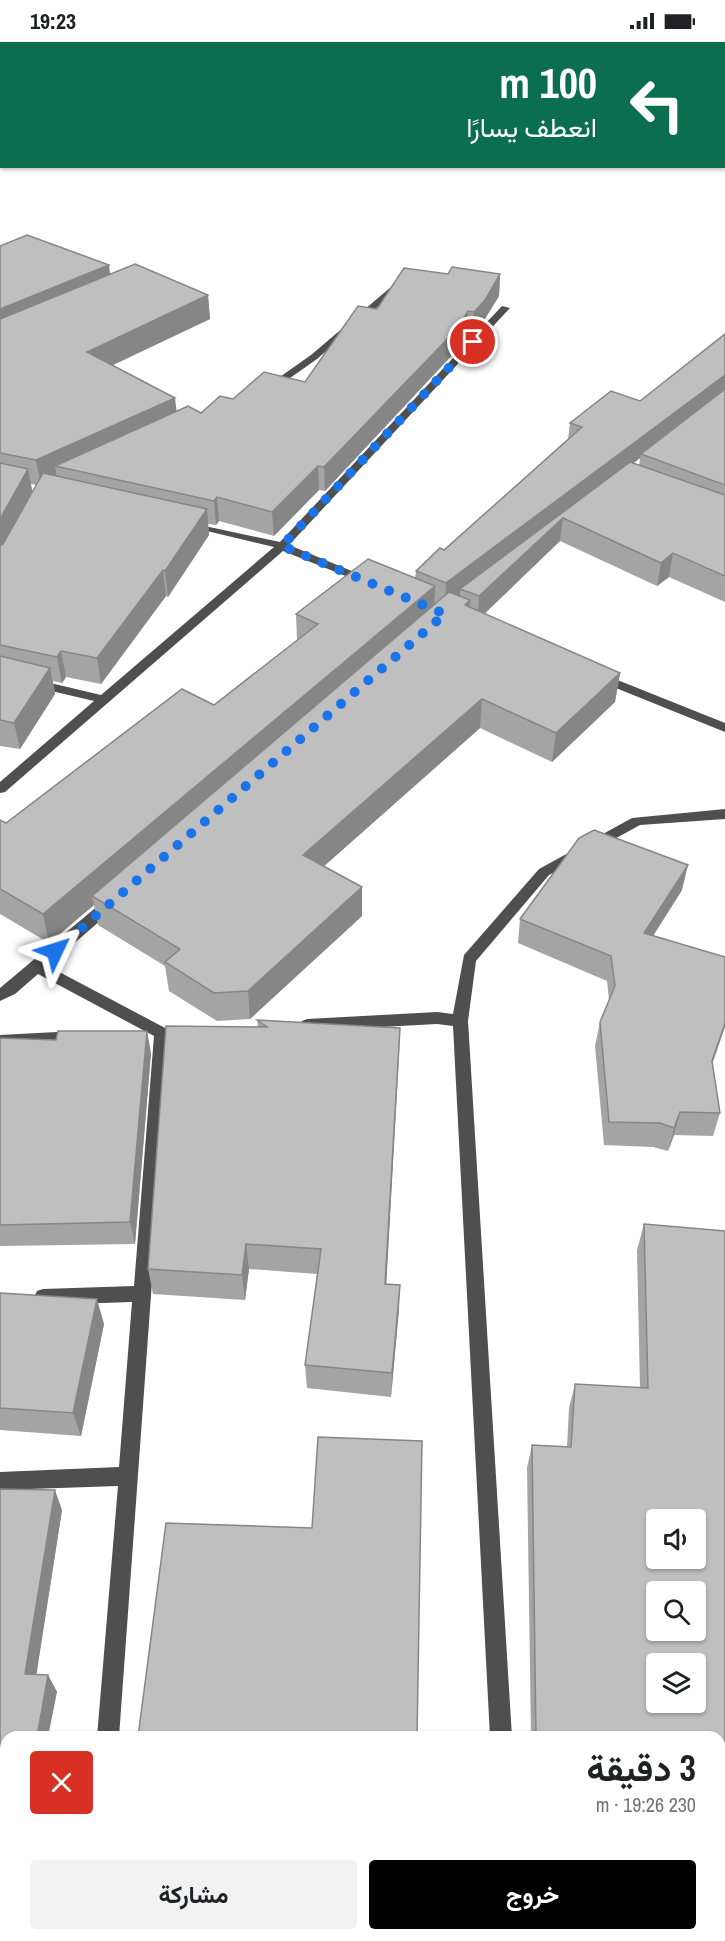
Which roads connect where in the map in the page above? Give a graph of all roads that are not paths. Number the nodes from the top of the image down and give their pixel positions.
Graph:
1 (394, 289) edge
2 (505, 308) dead end
3 (265, 390) edge
4 (180, 522) edge
5 (282, 546) junction
6 (380, 586) edge
7 (585, 670) edge
8 (0, 675) edge
9 (102, 699) junction
10 (725, 728) edge
11 (0, 789) edge
12 (725, 814) edge
13 (119, 896) edge
14 (37, 967) junction
15 (3, 990) edge
16 (460, 1021) junction
17 (294, 1026) edge
18 (168, 1033) junction
19 (128, 1035) edge
20 (93, 1036) edge
21 (0, 1041) edge
22 (142, 1294) junction
23 (24, 1298) edge
24 (128, 1476) junction
25 (0, 1481) edge
26 (108, 1731) edge
27 (501, 1731) edge

1 - 3 street
2 - 5 street
4 - 5 street
5 - 6 street
5 - 9 street
7 - 10 street
8 - 9 street
9 - 11 street
12 - 16 street
13 - 14 street
14 - 15 street
14 - 18 street
16 - 17 street
16 - 27 street
18 - 19 street
18 - 22 street
20 - 21 street
22 - 23 street
22 - 24 street
24 - 25 street
24 - 26 street

